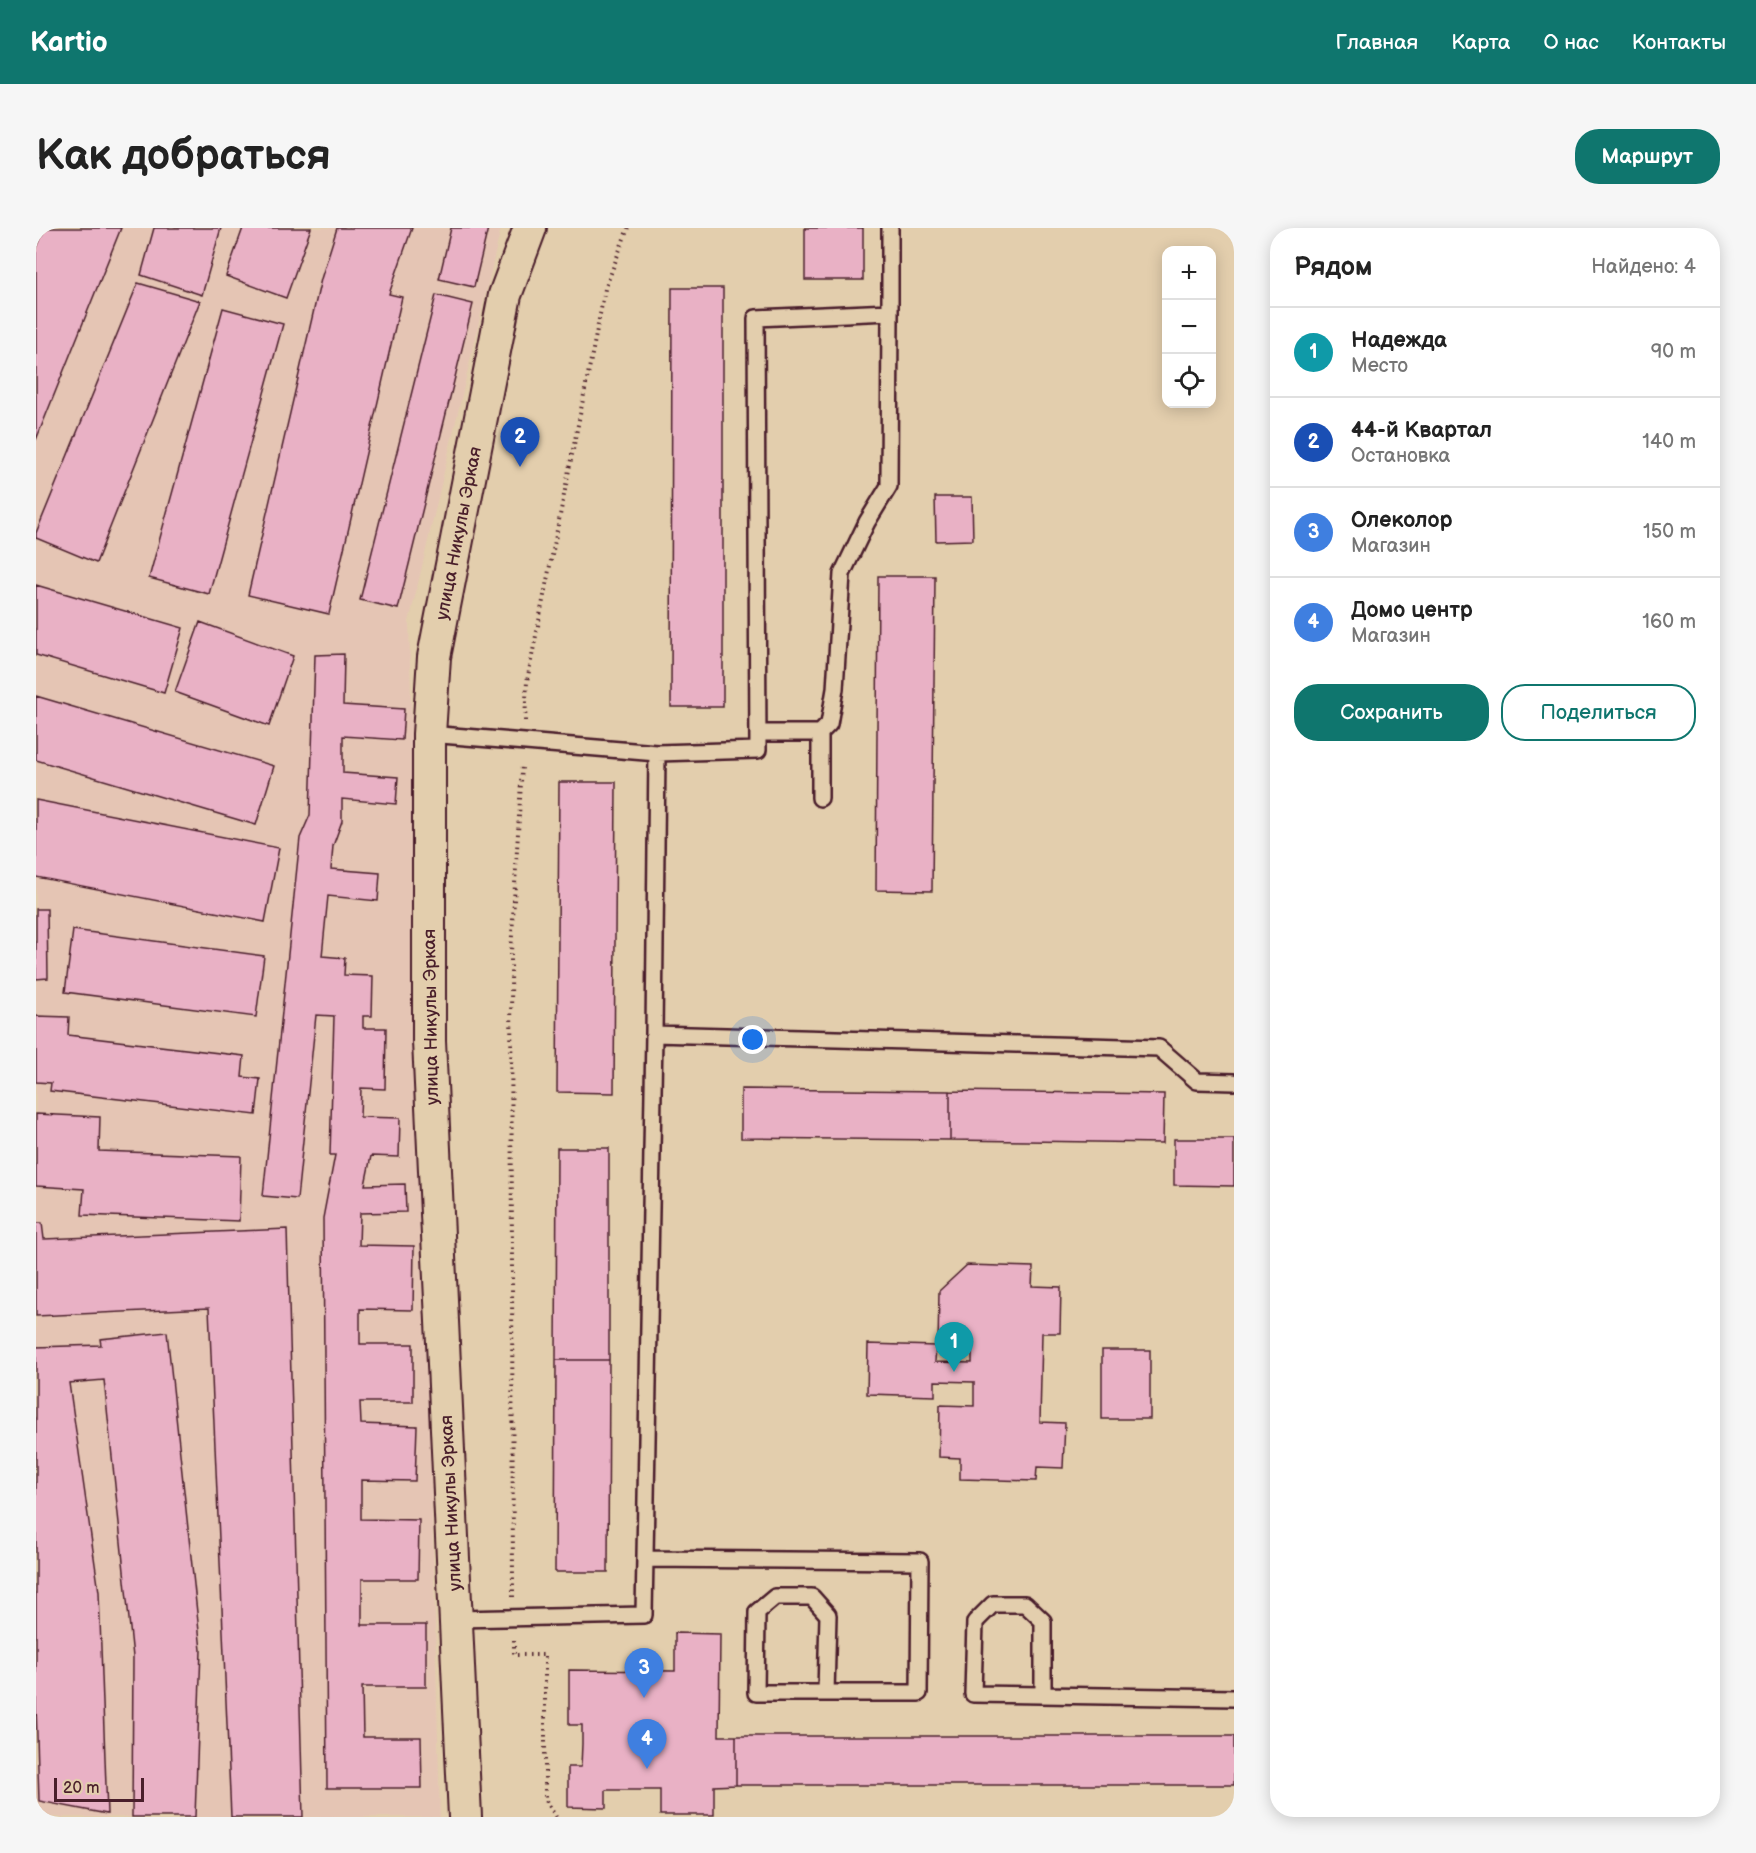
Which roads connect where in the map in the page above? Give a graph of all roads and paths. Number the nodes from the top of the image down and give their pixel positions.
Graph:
1 (530, 228) edge
2 (628, 228) edge
3 (890, 228) edge
4 (890, 312) junction
5 (758, 733) junction
6 (820, 733) junction
7 (429, 734) junction
8 (524, 742) junction
9 (657, 753) junction
10 (820, 798) dead end
11 (654, 1034) junction
12 (1234, 1082) edge
13 (645, 1559) junction
14 (514, 1618) junction
15 (457, 1619) junction
16 (826, 1693) junction
17 (1042, 1695) junction
18 (1234, 1698) edge
19 (553, 1816) edge
20 (465, 1817) edge

1 - 7 street, улица Никулы Эркая
2 - 8 path
3 - 4 lane
4 - 5 lane
4 - 6 lane
5 - 6 lane
5 - 9 lane
6 - 10 lane
7 - 8 lane
7 - 15 street, улица Никулы Эркая
8 - 9 lane
8 - 14 path
9 - 11 lane
11 - 12 lane
11 - 13 lane
13 - 14 lane
13 - 16 lane
14 - 15 lane
14 - 19 path
15 - 20 street, улица Никулы Эркая
16 - 16 lane
17 - 17 lane
17 - 18 lane

